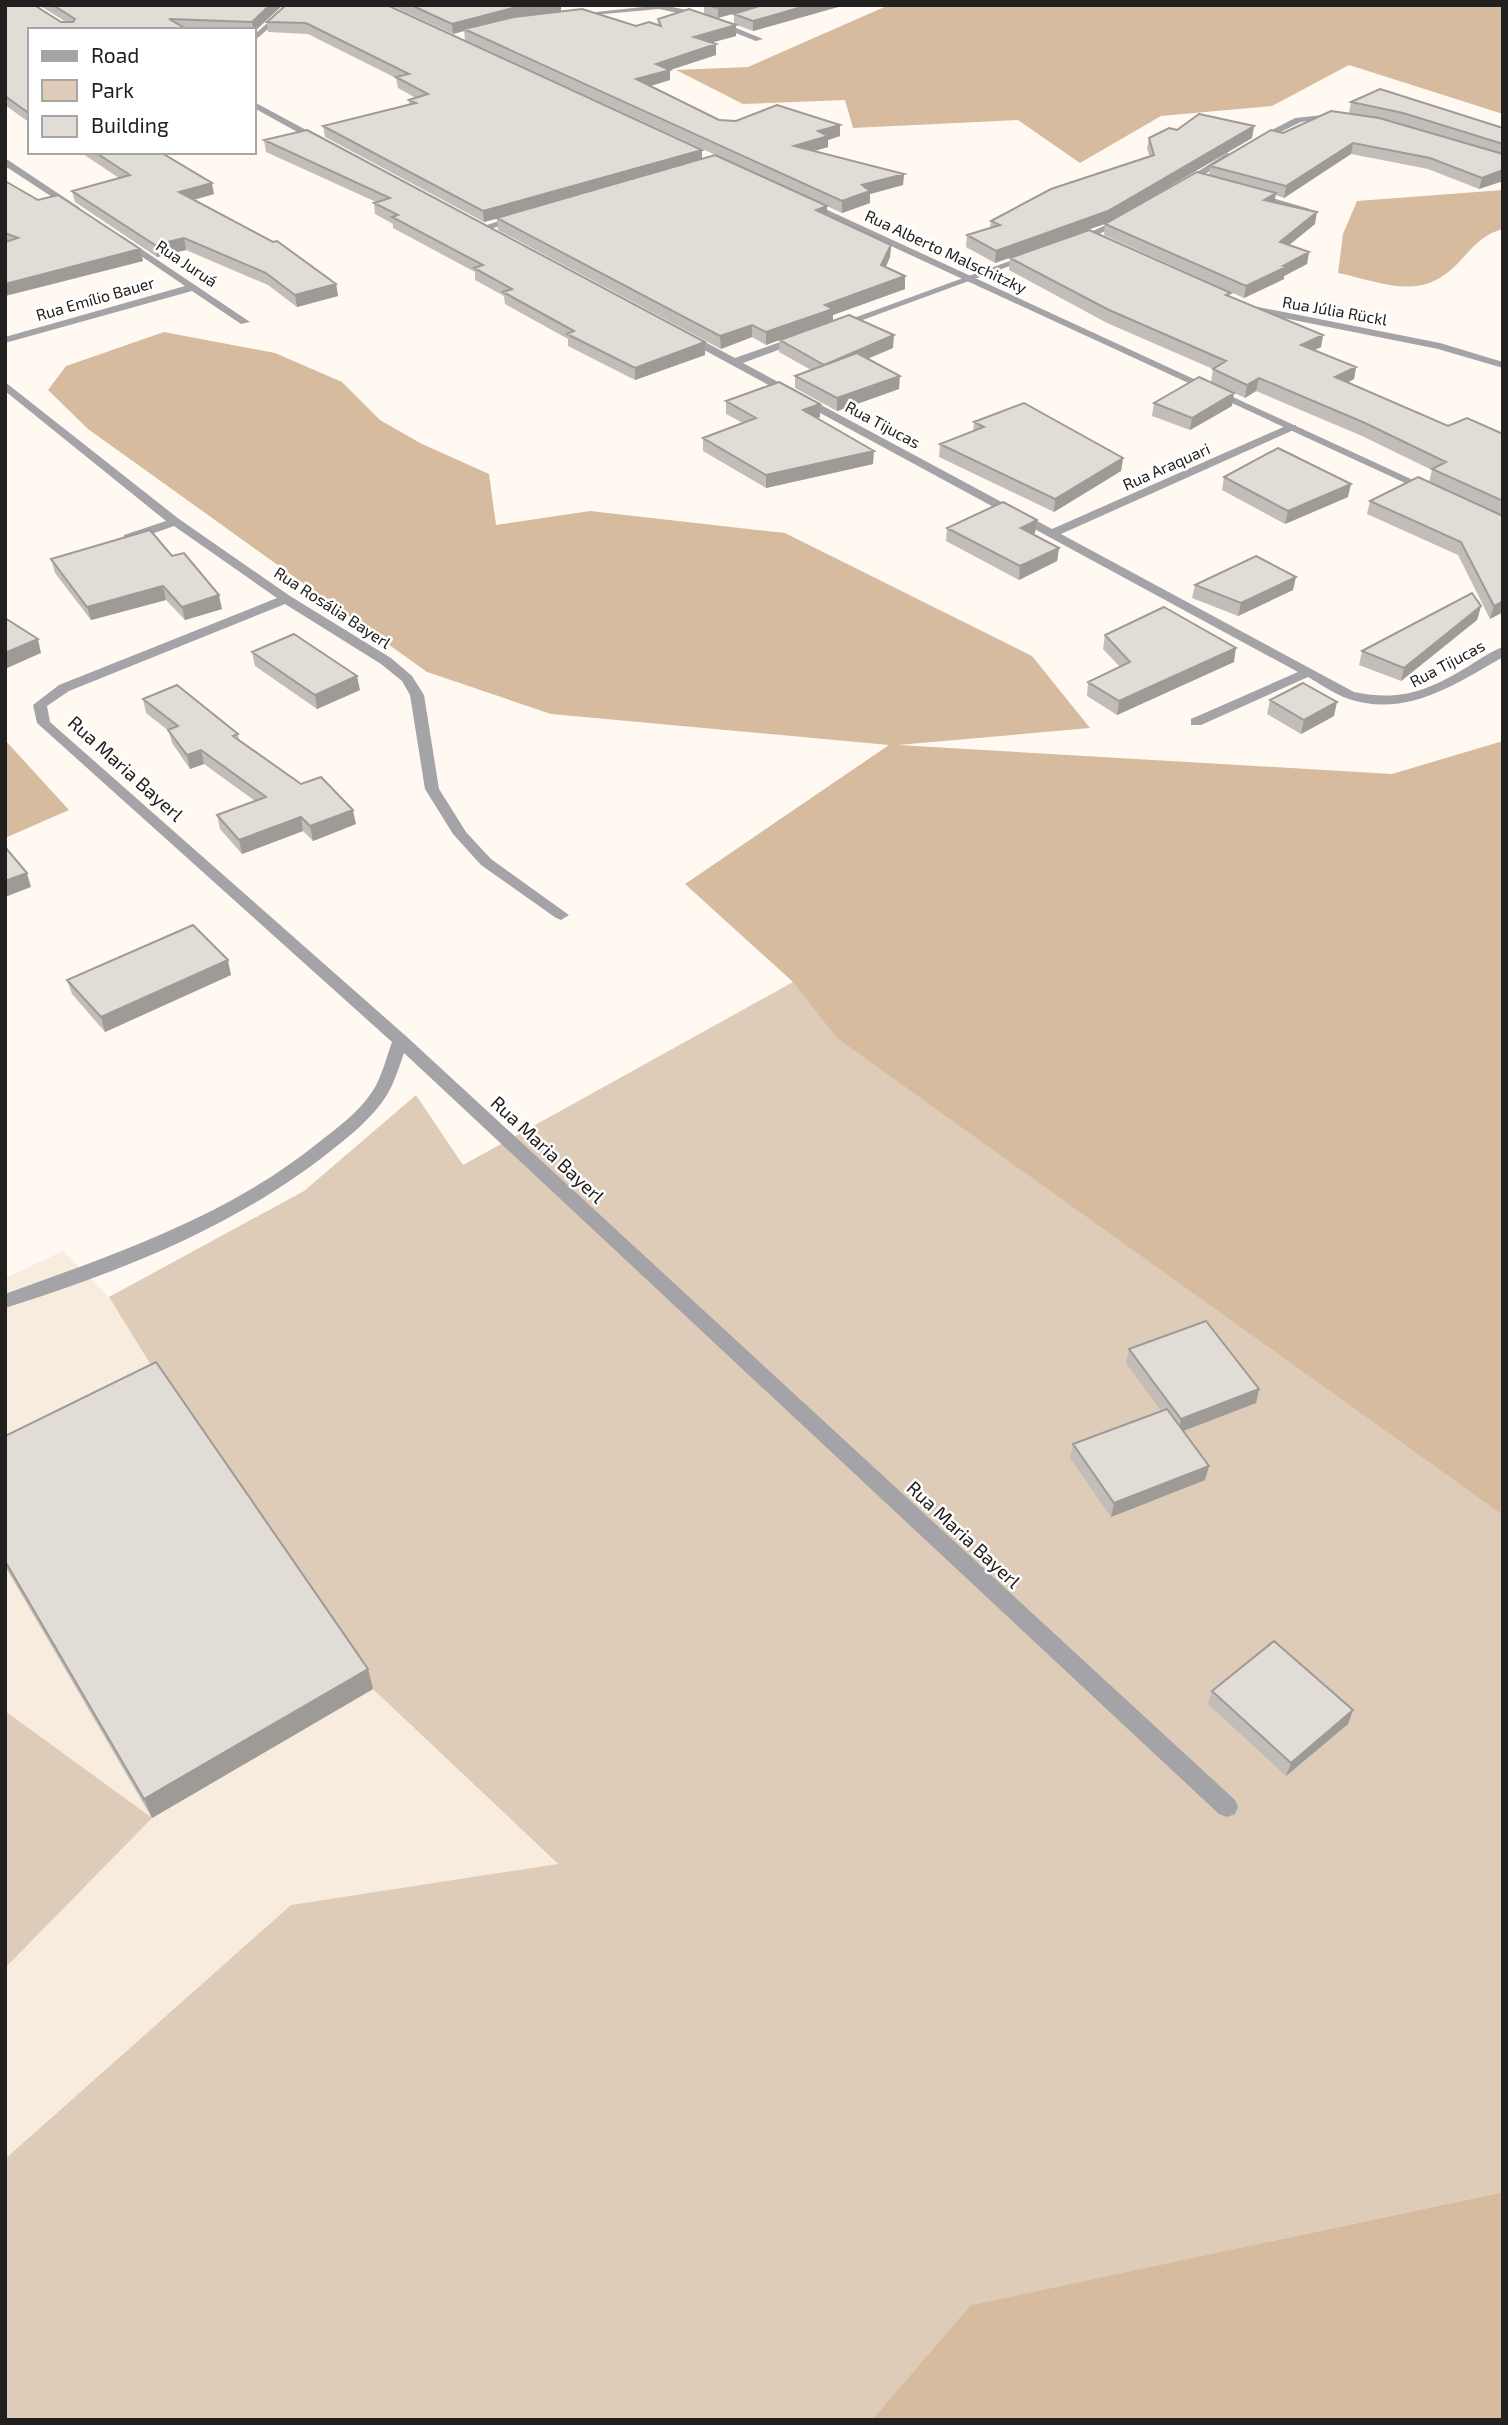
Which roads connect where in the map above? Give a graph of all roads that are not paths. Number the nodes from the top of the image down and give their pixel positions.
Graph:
1 (292, 5) edge
2 (561, 17) edge
3 (730, 20) edge
4 (719, 23) junction
5 (256, 37) edge
6 (759, 39) edge
7 (256, 107) edge
8 (1358, 121) edge
9 (338, 151) edge
10 (5, 162) edge
11 (1193, 178) junction
12 (1205, 181) edge
13 (1171, 191) edge
14 (1242, 192) edge
15 (791, 196) edge
16 (1305, 209) edge
17 (1139, 212) edge
18 (83, 213) edge
19 (535, 213) edge
20 (471, 222) edge
21 (483, 228) junction
22 (495, 234) edge
23 (116, 236) edge
24 (1090, 236) junction
25 (1102, 242) edge
26 (1066, 245) edge
27 (1041, 253) edge
28 (967, 278) junction
29 (194, 287) junction
30 (1240, 304) edge
31 (245, 322) dead end
32 (675, 330) edge
33 (825, 330) edge
34 (813, 334) edge
35 (5, 340) edge
36 (735, 362) junction
37 (1503, 365) edge
38 (5, 385) edge
39 (1292, 427) junction
40 (1441, 495) edge
41 (175, 522) junction
42 (1052, 533) junction
43 (114, 542) edge
44 (286, 599) junction
45 (1503, 651) edge
46 (1309, 672) junction
47 (1196, 722) dead end
48 (561, 915) dead end
49 (401, 1041) junction
50 (5, 1301) edge
51 (1227, 1807) dead end

1 - 5 street
2 - 4 street
3 - 4 street
4 - 6 street
7 - 9 street
8 - 11 street
10 - 18 street
11 - 12 street
11 - 13 street
14 - 16 street
15 - 28 street, Rua Alberto Malschitzky
17 - 24 street
19 - 21 street
20 - 21 street
21 - 22 street
23 - 29 street, Rua Juruá
24 - 25 street
24 - 26 street
27 - 28 street
28 - 33 street
28 - 39 street, Rua Alberto Malschitzky
29 - 31 street, Rua Juruá
29 - 35 street, Rua Emílio Bauer
30 - 37 street, Rua Júlia Rückl
32 - 36 street, Rua Tijucas
34 - 36 street
36 - 42 street, Rua Tijucas
38 - 41 street, Rua Rosália Bayerl
39 - 40 street, Rua Alberto Malschitzky
39 - 42 street, Rua Araquari
41 - 43 street
41 - 44 street, Rua Rosália Bayerl
42 - 46 street, Rua Tijucas
44 - 48 street, Rua Rosália Bayerl
44 - 49 street, Rua Maria Bayerl
45 - 46 street, Rua Tijucas
46 - 47 street
49 - 50 street
49 - 51 street, Rua Maria Bayerl

